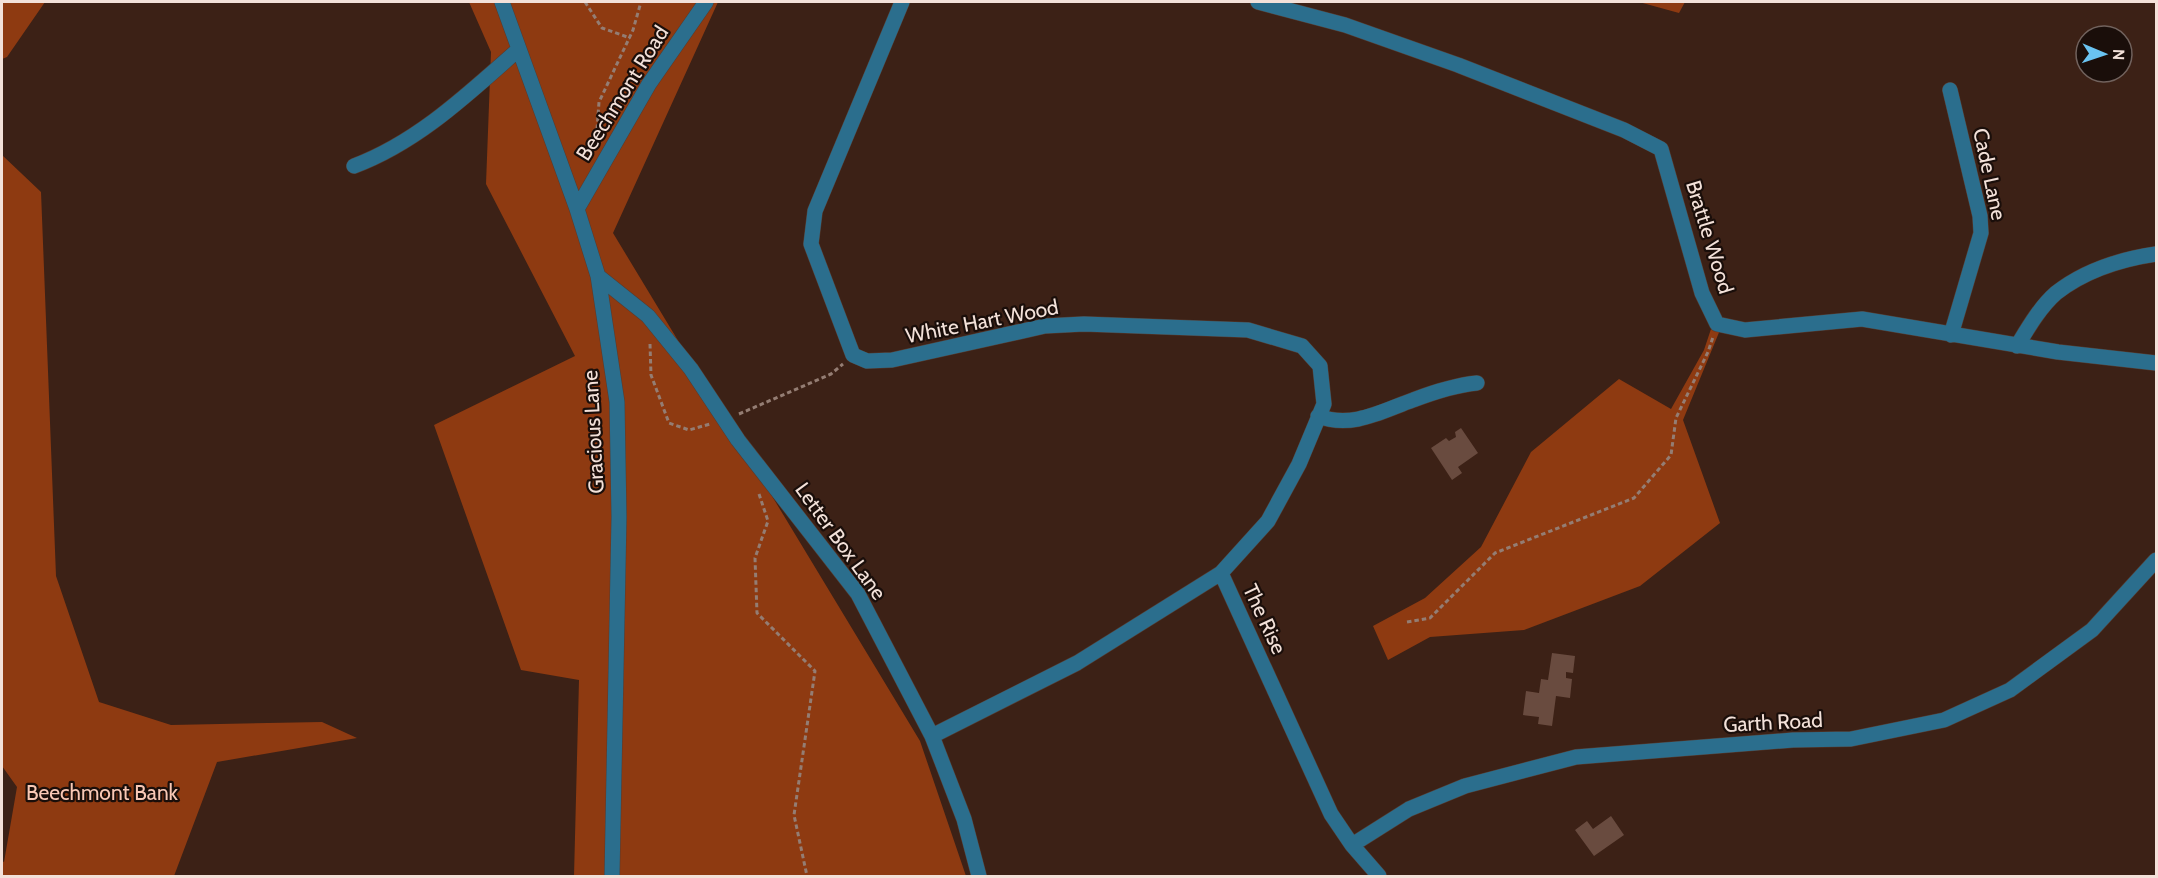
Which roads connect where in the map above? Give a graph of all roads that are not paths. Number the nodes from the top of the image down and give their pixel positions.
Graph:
1 (502, 2) edge
2 (706, 2) edge
3 (902, 2) edge
4 (1258, 2) edge
5 (519, 49) junction
6 (1950, 90) dead end
7 (354, 166) dead end
8 (576, 209) junction
9 (2157, 254) edge
10 (598, 276) junction
11 (1951, 335) junction
12 (2017, 346) junction
13 (2157, 363) edge
14 (1477, 383) dead end
15 (1318, 416) junction
16 (2157, 560) edge
17 (1221, 573) junction
18 (932, 736) junction
19 (1352, 845) junction
20 (612, 876) edge
21 (980, 876) edge
22 (1379, 876) edge

1 - 5 street, Gracious Lane
2 - 8 street, Beechmont Road
3 - 15 street, White Hart Wood
4 - 11 street, Brattle Wood
5 - 7 street
5 - 8 street, Gracious Lane
6 - 11 street, Cade Lane
8 - 10 street, Gracious Lane
9 - 12 street
10 - 18 street, Letter Box Lane
10 - 20 street, Gracious Lane
11 - 12 street, Brattle Wood
12 - 13 street, Brattle Wood
14 - 15 street
15 - 17 street, White Hart Wood
16 - 19 street, Garth Road
17 - 18 street, The Rise
17 - 19 street, The Rise
18 - 21 street, Letter Box Lane
19 - 22 street, The Rise

